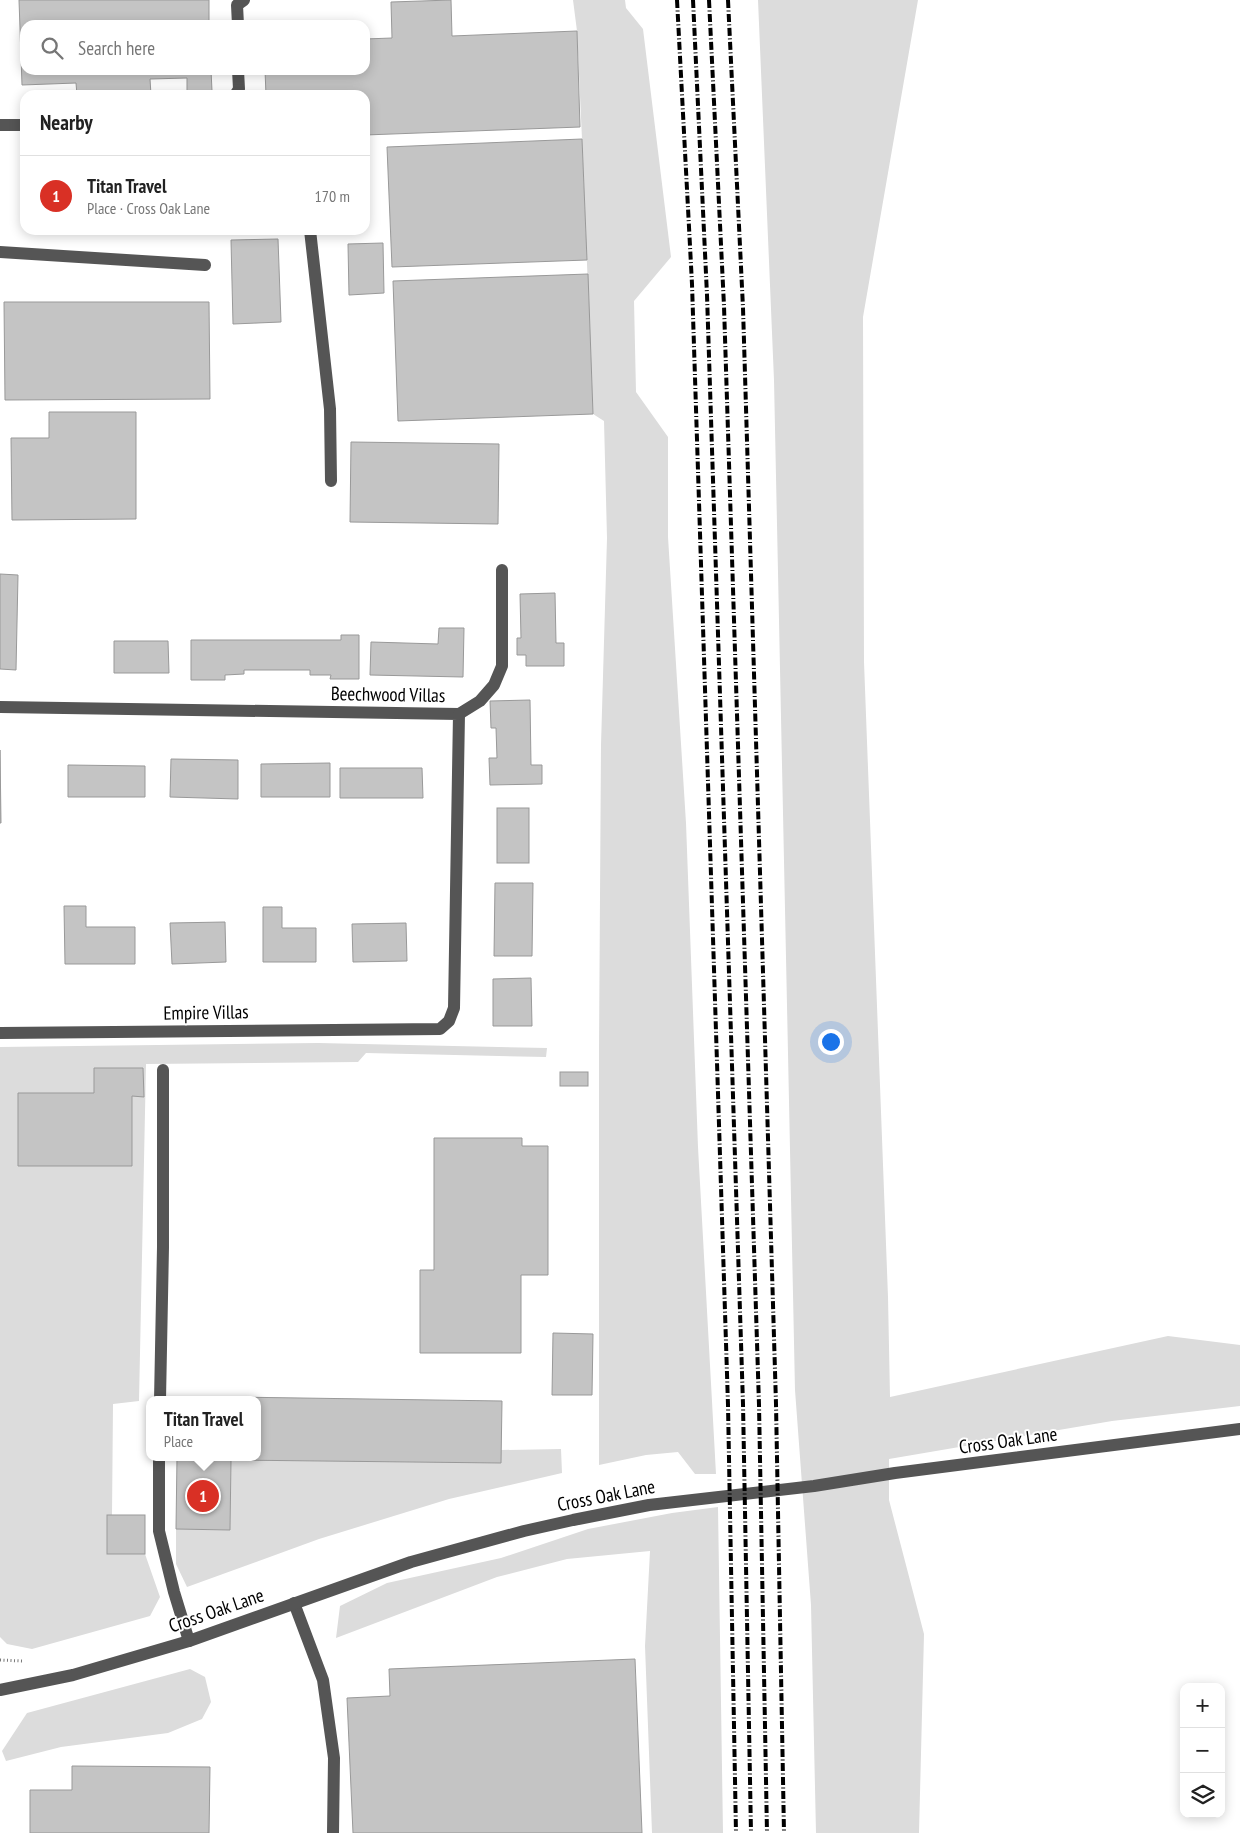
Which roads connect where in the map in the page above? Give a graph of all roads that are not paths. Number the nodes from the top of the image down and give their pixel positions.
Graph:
1 (244, 0) edge
2 (238, 20) edge
3 (238, 75) edge
4 (238, 90) edge
5 (0, 125) edge
6 (20, 125) edge
7 (311, 235) edge
8 (0, 252) edge
9 (205, 265) dead end
10 (331, 481) dead end
11 (502, 570) dead end
12 (0, 707) edge
13 (459, 714) junction
14 (413, 1029) joint
15 (0, 1033) edge
16 (163, 1070) dead end
17 (160, 1396) edge
18 (1240, 1429) edge
19 (160, 1461) edge
20 (294, 1603) junction
21 (189, 1641) junction
22 (0, 1690) edge
23 (334, 1833) edge

1 - 2 street
3 - 4 street
5 - 6 street
7 - 10 street
8 - 9 street
11 - 13 street
12 - 13 street, Beechwood Villas
13 - 14 street, Beechwood Villas
14 - 15 street, Empire Villas
16 - 17 street
18 - 20 street, Cross Oak Lane
19 - 21 street
20 - 21 street, Cross Oak Lane
20 - 23 street
21 - 22 street, Cross Oak Lane

